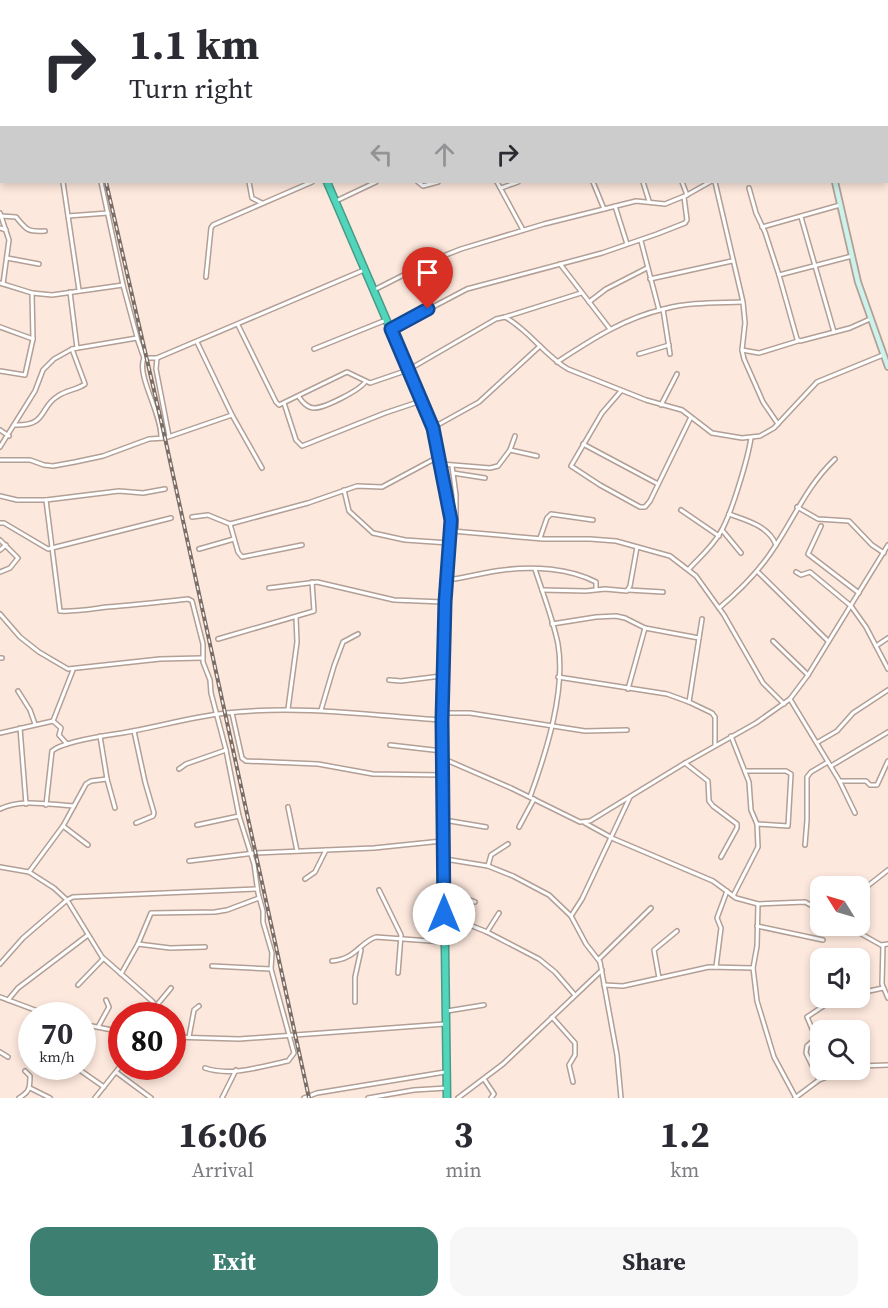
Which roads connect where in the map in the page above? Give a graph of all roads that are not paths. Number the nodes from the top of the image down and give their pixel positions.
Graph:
1 (63, 183) edge
2 (101, 183) edge
3 (249, 183) edge
4 (310, 183) edge
5 (327, 183) edge
6 (373, 183) edge
7 (419, 183) edge
8 (434, 183) edge
9 (498, 183) edge
10 (515, 183) edge
11 (593, 183) edge
12 (643, 183) edge
13 (682, 183) edge
14 (708, 183) edge
15 (715, 183) edge
16 (835, 183) edge
17 (501, 188) junction
18 (749, 188) dead end
19 (686, 196) junction
20 (336, 201) junction
21 (649, 201) junction
22 (262, 203) junction
23 (840, 205) junction
24 (615, 206) junction
25 (604, 209) junction
26 (108, 213) junction
27 (1, 215) edge
28 (68, 216) junction
29 (801, 217) junction
30 (762, 227) junction
31 (0, 228) edge
32 (6, 230) junction
33 (523, 230) junction
34 (45, 231) dead end
35 (641, 241) junction
36 (627, 244) junction
37 (852, 256) junction
38 (7, 258) junction
39 (732, 261) junction
40 (0, 264) edge
41 (39, 264) dead end
42 (559, 264) junction
43 (6, 265) junction
44 (813, 265) junction
45 (646, 268) junction
46 (364, 270) junction
47 (779, 275) junction
48 (206, 277) dead end
49 (650, 279) junction
50 (1, 283) edge
51 (123, 285) junction
52 (79, 290) junction
53 (374, 290) junction
54 (70, 292) junction
55 (32, 293) junction
56 (581, 293) junction
57 (588, 302) junction
58 (743, 302) junction
59 (661, 310) junction
60 (505, 317) junction
61 (870, 319) junction
62 (386, 320) junction
63 (238, 325) junction
64 (0, 327) edge
65 (391, 329) junction
66 (610, 329) junction
67 (834, 332) junction
68 (137, 338) junction
69 (33, 339) junction
70 (799, 341) junction
71 (197, 342) junction
72 (887, 344) edge
73 (669, 345) junction
74 (540, 346) junction
75 (880, 347) junction
76 (75, 349) junction
77 (314, 349) dead end
78 (742, 350) junction
79 (639, 354) dead end
80 (670, 354) dead end
81 (883, 355) junction
82 (144, 358) junction
83 (157, 358) junction
84 (557, 362) junction
85 (888, 367) edge
86 (408, 370) junction
87 (0, 371) edge
88 (677, 374) dead end
89 (365, 382) junction
90 (621, 390) junction
91 (299, 397) junction
92 (421, 401) junction
93 (284, 403) junction
94 (661, 405) junction
95 (232, 414) junction
96 (692, 417) junction
97 (778, 424) junction
98 (15, 425) junction
99 (433, 428) junction
100 (0, 430) edge
101 (9, 436) junction
102 (170, 436) junction
103 (515, 436) dead end
104 (161, 438) junction
105 (751, 438) junction
106 (583, 444) junction
107 (0, 447) edge
108 (510, 450) junction
109 (537, 456) dead end
110 (835, 459) dead end
111 (0, 460) edge
112 (438, 460) junction
113 (452, 466) junction
114 (262, 468) dead end
115 (453, 473) junction
116 (485, 478) dead end
117 (658, 484) junction
118 (165, 489) dead end
119 (344, 490) junction
120 (0, 496) edge
121 (46, 500) junction
122 (797, 507) junction
123 (681, 510) dead end
124 (728, 514) junction
125 (192, 517) dead end
126 (171, 518) dead end
127 (593, 520) dead end
128 (0, 523) edge
129 (230, 524) junction
130 (821, 525) dead end
131 (722, 530) junction
132 (453, 531) junction
133 (718, 536) junction
134 (540, 538) junction
135 (234, 539) junction
136 (0, 540) edge
137 (449, 543) junction
138 (6, 545) junction
139 (302, 545) dead end
140 (776, 545) junction
141 (888, 545) edge
142 (637, 547) junction
143 (53, 549) junction
144 (200, 549) dead end
145 (0, 550) edge
146 (741, 553) dead end
147 (884, 553) junction
148 (535, 569) junction
149 (688, 569) junction
150 (757, 571) junction
151 (0, 572) edge
152 (796, 572) dead end
153 (447, 580) junction
154 (312, 582) junction
155 (269, 588) dead end
156 (596, 589) junction
157 (542, 590) junction
158 (628, 590) junction
159 (663, 592) dead end
160 (859, 593) junction
161 (445, 602) junction
162 (851, 606) junction
163 (719, 608) junction
164 (0, 614) edge
165 (296, 617) junction
166 (702, 619) dead end
167 (551, 624) junction
168 (645, 627) junction
169 (358, 634) dead end
170 (699, 638) junction
171 (888, 638) edge
172 (219, 639) dead end
173 (828, 641) junction
174 (772, 642) dead end
175 (876, 646) junction
176 (202, 658) junction
177 (888, 669) edge
178 (73, 670) junction
179 (808, 675) junction
180 (443, 676) junction
181 (558, 677) junction
182 (389, 680) dead end
183 (628, 689) junction
184 (888, 690) edge
185 (18, 691) dead end
186 (790, 699) junction
187 (689, 702) junction
188 (784, 704) junction
189 (288, 710) junction
190 (321, 710) junction
191 (232, 713) junction
192 (218, 714) junction
193 (442, 717) junction
194 (53, 721) junction
195 (35, 724) junction
196 (553, 724) junction
197 (20, 728) junction
198 (134, 730) junction
199 (627, 730) dead end
200 (888, 732) edge
201 (0, 733) edge
202 (100, 736) junction
203 (731, 736) junction
204 (818, 742) junction
205 (67, 744) junction
206 (390, 745) dead end
207 (715, 745) junction
208 (226, 750) junction
209 (442, 755) junction
210 (888, 761) edge
211 (685, 762) junction
212 (828, 762) junction
213 (831, 766) junction
214 (179, 769) dead end
215 (745, 771) junction
216 (442, 775) junction
217 (106, 779) junction
218 (839, 780) junction
219 (631, 795) junction
220 (532, 798) junction
221 (26, 804) junction
222 (46, 805) junction
223 (74, 806) junction
224 (115, 807) dead end
225 (288, 807) dead end
226 (0, 809) edge
227 (855, 813) dead end
228 (238, 816) junction
229 (444, 820) junction
230 (136, 823) dead end
231 (585, 823) junction
232 (757, 824) junction
233 (197, 825) dead end
234 (63, 826) junction
235 (486, 827) dead end
236 (519, 827) dead end
237 (610, 837) junction
238 (444, 841) junction
239 (508, 844) dead end
240 (88, 845) dead end
241 (805, 845) dead end
242 (326, 850) junction
243 (297, 851) junction
244 (251, 853) junction
245 (720, 857) dead end
246 (444, 859) junction
247 (189, 861) dead end
248 (489, 866) junction
249 (0, 867) edge
250 (888, 871) edge
251 (29, 872) junction
252 (305, 879) dead end
253 (870, 884) edge
254 (257, 889) junction
255 (379, 890) dead end
256 (444, 890) junction
257 (727, 891) junction
258 (733, 896) junction
259 (259, 897) junction
260 (67, 900) junction
261 (475, 902) dead end
262 (758, 904) junction
263 (810, 906) edge
264 (651, 908) dead end
265 (499, 913) dead end
266 (444, 914) junction
267 (571, 916) junction
268 (757, 926) junction
269 (677, 931) dead end
270 (487, 932) junction
271 (88, 935) junction
272 (866, 936) edge
273 (402, 939) junction
274 (823, 940) dead end
275 (445, 942) junction
276 (138, 944) junction
277 (888, 944) edge
278 (883, 945) junction
279 (205, 947) dead end
280 (362, 948) junction
281 (103, 959) junction
282 (599, 959) junction
283 (332, 961) dead end
284 (0, 964) edge
285 (212, 966) dead end
286 (717, 967) junction
287 (753, 968) junction
288 (271, 969) junction
289 (602, 970) junction
290 (398, 973) dead end
291 (120, 974) junction
292 (659, 978) junction
293 (78, 985) dead end
294 (604, 985) junction
295 (171, 988) dead end
296 (886, 991) edge
297 (870, 992) edge
298 (574, 994) junction
299 (0, 997) edge
300 (888, 998) edge
301 (8, 1000) junction
302 (106, 1000) dead end
303 (153, 1002) edge
304 (159, 1002) edge
305 (355, 1002) dead end
306 (18, 1004) edge
307 (484, 1005) dead end
308 (199, 1006) dead end
309 (820, 1008) edge
310 (447, 1011) junction
311 (552, 1016) junction
312 (447, 1024) junction
313 (810, 1024) edge
314 (98, 1027) joint
315 (108, 1029) edge
316 (288, 1035) junction
317 (189, 1037) joint
318 (810, 1043) edge
319 (0, 1052) edge
320 (8, 1057) dead end
321 (810, 1061) edge
322 (888, 1065) edge
323 (870, 1066) edge
324 (205, 1068) dead end
325 (236, 1070) junction
326 (447, 1072) junction
327 (484, 1079) junction
328 (30, 1080) edge
329 (94, 1080) edge
330 (110, 1080) edge
331 (127, 1080) edge
332 (819, 1080) edge
333 (573, 1082) dead end
334 (104, 1087) junction
335 (447, 1088) junction
336 (30, 1089) junction
337 (19, 1098) edge
338 (50, 1098) edge
339 (95, 1098) edge
340 (151, 1098) edge
341 (222, 1098) edge
342 (304, 1098) edge
343 (368, 1098) edge
344 (447, 1098) edge
345 (458, 1098) edge
346 (491, 1098) edge
347 (621, 1098) edge
348 (796, 1098) edge

1 - 28 street
2 - 26 street
3 - 22 street
4 - 22 street
5 - 20 highway
6 - 20 street
7 - 8 street
9 - 17 street
10 - 17 street
11 - 25 street
12 - 21 street
13 - 19 street
14 - 19 street
15 - 39 street
16 - 23 street
17 - 33 street
18 - 30 street
19 - 21 street
19 - 35 street
20 - 46 highway
21 - 24 street
22 - 48 street
23 - 29 street
23 - 37 street
24 - 25 street
24 - 36 street
25 - 33 street
26 - 28 street
26 - 51 street
27 - 32 street
27 - 34 street
28 - 52 street
29 - 30 street
29 - 44 street
30 - 47 street
31 - 32 street
32 - 38 street
33 - 53 street
35 - 36 street
35 - 45 street
36 - 42 street
37 - 44 street
37 - 61 street
38 - 41 street
38 - 43 street
39 - 49 street
39 - 58 street
40 - 43 street
42 - 56 street
42 - 65 street
43 - 50 street
44 - 47 street
44 - 67 street
45 - 49 street
45 - 57 street
46 - 53 highway
46 - 63 street
47 - 70 street
49 - 59 street
50 - 55 street
51 - 52 street
51 - 68 street
52 - 54 street
53 - 62 highway
54 - 55 street
54 - 76 street
55 - 69 street
56 - 57 street
56 - 60 street
57 - 66 street
58 - 59 street
58 - 78 street
59 - 66 street
59 - 73 street
60 - 74 street
60 - 86 street
61 - 67 street
61 - 75 street
62 - 65 highway
62 - 77 street
63 - 71 street
63 - 93 street
64 - 69 street
65 - 86 highway
66 - 84 street
67 - 70 street
68 - 76 street
68 - 82 street
69 - 87 street
70 - 78 street
71 - 83 street
71 - 95 street
72 - 75 street
73 - 79 street
73 - 80 street
74 - 84 street
74 - 99 street
75 - 81 street
76 - 98 street
76 - 98 street
78 - 97 street
81 - 85 street
81 - 97 street
82 - 83 street
82 - 104 street
83 - 102 street
84 - 90 street
86 - 89 street
86 - 92 highway
88 - 94 street
89 - 91 street
89 - 91 street
90 - 94 street
90 - 106 street
91 - 93 street
92 - 93 street
92 - 99 highway
94 - 96 street
95 - 102 street
95 - 114 street
96 - 105 street
96 - 117 street
97 - 105 street
98 - 101 street
99 - 112 highway
100 - 101 street
101 - 107 street
102 - 104 street
103 - 108 street
104 - 111 street
105 - 124 street
106 - 117 street
106 - 117 street
108 - 109 street
108 - 113 street
110 - 122 street
112 - 113 street
112 - 119 street
112 - 132 highway
113 - 115 street
115 - 116 street
115 - 132 street
118 - 121 street
119 - 129 street
119 - 137 street
120 - 121 street
121 - 143 street
122 - 140 street
122 - 147 street
123 - 133 street
124 - 131 street
124 - 140 street
125 - 129 street
126 - 143 street
127 - 134 street
128 - 143 street
129 - 135 street
130 - 160 street
131 - 133 street
131 - 146 street
132 - 134 street
132 - 137 highway
133 - 149 street
134 - 142 street
135 - 139 street
135 - 144 street
136 - 138 street
137 - 153 highway
138 - 145 street
138 - 151 street
140 - 150 street
141 - 147 street
142 - 149 street
142 - 158 street
143 - 176 street
147 - 160 street
148 - 153 street
148 - 156 street
148 - 157 street
149 - 163 street
150 - 163 street
150 - 173 street
152 - 162 street
153 - 161 highway
154 - 155 street
154 - 161 street
154 - 165 street
156 - 157 street
156 - 158 street
157 - 167 street
158 - 159 street
160 - 162 street
161 - 180 highway
162 - 173 street
162 - 175 street
163 - 188 street
164 - 178 street
165 - 172 street
165 - 189 street
166 - 170 street
167 - 168 street
167 - 181 street
168 - 170 street
168 - 183 street
169 - 190 street
170 - 187 street
171 - 175 street
173 - 179 street
174 - 179 street
175 - 177 street
176 - 178 street
176 - 192 street
178 - 194 street
179 - 186 street
180 - 182 street
180 - 193 highway
181 - 183 street
181 - 196 street
183 - 187 street
184 - 204 street
185 - 195 street
186 - 188 street
186 - 204 street
187 - 207 street
188 - 203 street
189 - 190 street
189 - 191 street
190 - 193 street
191 - 192 street
191 - 216 street
192 - 198 street
192 - 208 street
193 - 196 street
193 - 209 highway
194 - 195 street
194 - 205 street
195 - 197 street
196 - 199 street
196 - 220 street
197 - 201 street
197 - 221 street
198 - 202 street
198 - 230 street
200 - 213 street
202 - 205 street
202 - 217 street
203 - 207 street
203 - 215 street
204 - 212 street
205 - 222 street
206 - 209 street
207 - 211 street
208 - 214 street
208 - 228 street
209 - 216 highway
209 - 220 street
210 - 218 street
211 - 219 street
211 - 245 street
212 - 213 street
212 - 241 street
213 - 218 street
215 - 232 street
215 - 232 street
216 - 229 highway
217 - 223 street
217 - 224 street
218 - 227 street
219 - 231 street
219 - 237 street
220 - 231 street
220 - 236 street
221 - 222 street
221 - 226 street
222 - 223 street
223 - 234 street
225 - 243 street
228 - 233 street
228 - 244 street
229 - 235 street
229 - 238 highway
231 - 237 street
232 - 258 street
234 - 240 street
234 - 251 street
237 - 257 street
237 - 267 street
238 - 242 street
238 - 246 highway
239 - 248 street
242 - 243 street
242 - 252 street
243 - 244 street
244 - 247 street
244 - 254 street
246 - 248 street
246 - 256 highway
248 - 267 street
249 - 251 street
250 - 253 street
251 - 260 street
254 - 259 street
254 - 260 street
255 - 273 street
256 - 261 street
256 - 266 highway
257 - 258 street
257 - 286 street
258 - 262 street
259 - 276 street
259 - 288 street
260 - 271 street
260 - 284 street
262 - 263 street
262 - 268 street
264 - 282 street
265 - 270 street
266 - 270 street
266 - 275 highway
267 - 282 street
268 - 274 street
268 - 287 street
269 - 292 street
270 - 298 street
271 - 281 street
271 - 301 street
272 - 278 street
273 - 275 street
273 - 280 street
273 - 290 street
275 - 310 highway
276 - 279 street
276 - 291 street
277 - 278 street
278 - 296 street
280 - 283 street
280 - 305 street
281 - 291 street
281 - 293 street
282 - 289 street
285 - 288 street
286 - 287 street
286 - 292 street
287 - 348 street
288 - 316 street
289 - 294 street
289 - 298 street
291 - 303 street
292 - 294 street
294 - 347 street
295 - 304 street
296 - 297 street
296 - 300 street
298 - 311 street
299 - 301 street
301 - 306 street
302 - 314 street
307 - 310 street
308 - 317 street
309 - 313 street
310 - 312 highway
311 - 327 street
311 - 333 street
312 - 316 street
312 - 326 highway
314 - 315 street
316 - 317 street
316 - 325 street
318 - 321 street
319 - 320 street
322 - 323 street
324 - 325 street
325 - 341 street
326 - 335 highway
326 - 342 street
327 - 345 street
327 - 346 street
328 - 336 street
329 - 334 street
330 - 334 street
331 - 340 street
332 - 348 street
334 - 339 street
335 - 343 street
335 - 344 highway
336 - 337 street
336 - 338 street

